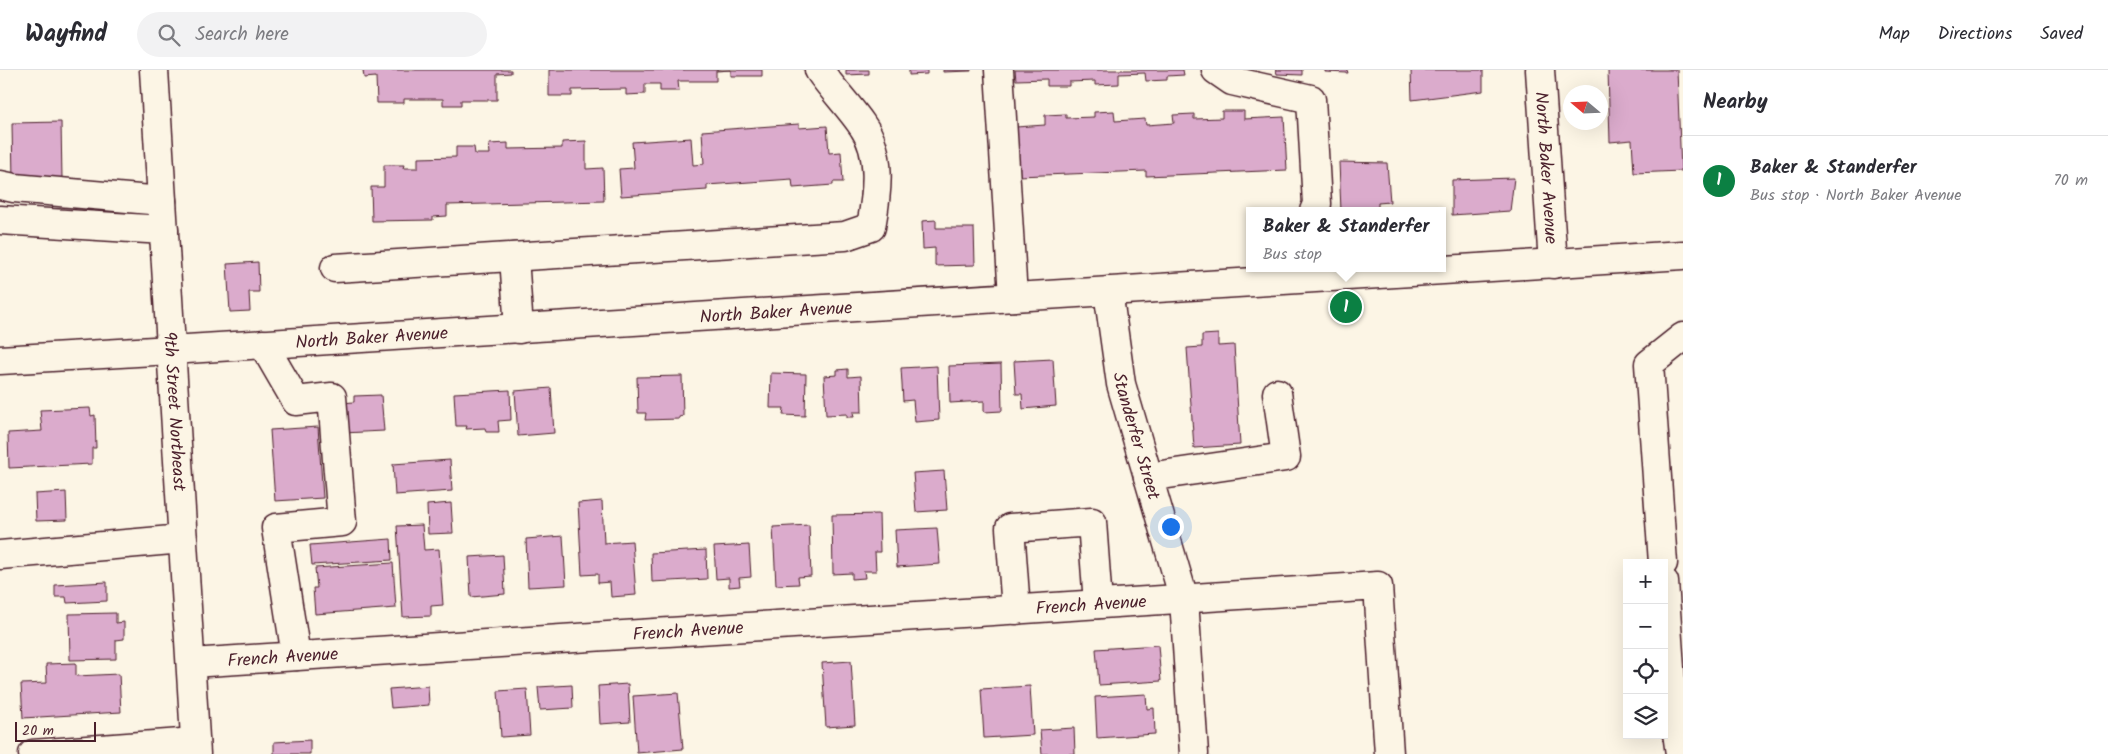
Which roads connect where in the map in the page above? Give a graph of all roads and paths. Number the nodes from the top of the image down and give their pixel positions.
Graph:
1 (154, 70) edge
2 (819, 70) edge
3 (999, 70) edge
4 (1216, 70) edge
5 (1540, 70) edge
6 (0, 184) edge
7 (162, 201) junction
8 (1316, 207) edge
9 (0, 220) edge
10 (164, 230) junction
11 (1683, 256) edge
12 (514, 257) junction
13 (1553, 264) junction
14 (335, 268) dead end
15 (1446, 268) edge
16 (1341, 272) edge
17 (1288, 274) edge
18 (1108, 292) junction
19 (1013, 298) junction
20 (519, 328) junction
21 (1683, 337) edge
22 (262, 344) junction
23 (171, 350) junction
24 (0, 360) edge
25 (1277, 392) dead end
26 (1148, 477) junction
27 (183, 539) junction
28 (0, 556) edge
29 (1663, 559) edge
30 (1184, 599) junction
31 (1098, 604) junction
32 (1666, 604) edge
33 (1016, 610) junction
34 (296, 656) junction
35 (191, 663) junction
36 (196, 748) edge
37 (33, 754) edge
38 (1194, 754) edge
39 (1389, 754) edge
40 (1680, 754) edge

1 - 7 street, 9th Street Northeast
2 - 12 street
3 - 19 street
4 - 8 street
5 - 13 street, North Baker Avenue
6 - 7 street
7 - 10 street, 9th Street Northeast
9 - 10 street
10 - 23 street, 9th Street Northeast
11 - 13 street, North Baker Avenue
12 - 14 street
12 - 20 street
13 - 15 street, North Baker Avenue
16 - 17 street, North Baker Avenue
17 - 18 street, North Baker Avenue
18 - 19 street, North Baker Avenue
18 - 26 street, Standerfer Street
19 - 20 street, North Baker Avenue
20 - 22 street, North Baker Avenue
21 - 29 street
22 - 23 street, North Baker Avenue
22 - 34 street
23 - 24 street, North Baker Avenue
23 - 27 street, 9th Street Northeast
25 - 26 street
26 - 30 street, Standerfer Street
27 - 28 street
27 - 35 street, 9th Street Northeast
30 - 31 street, French Avenue
30 - 38 street, Standerfer Street
30 - 39 street, French Avenue
31 - 33 street, French Avenue
31 - 33 street
32 - 40 street
33 - 34 street, French Avenue
34 - 35 street, French Avenue
35 - 36 street, 9th Street Northeast
36 - 37 street

